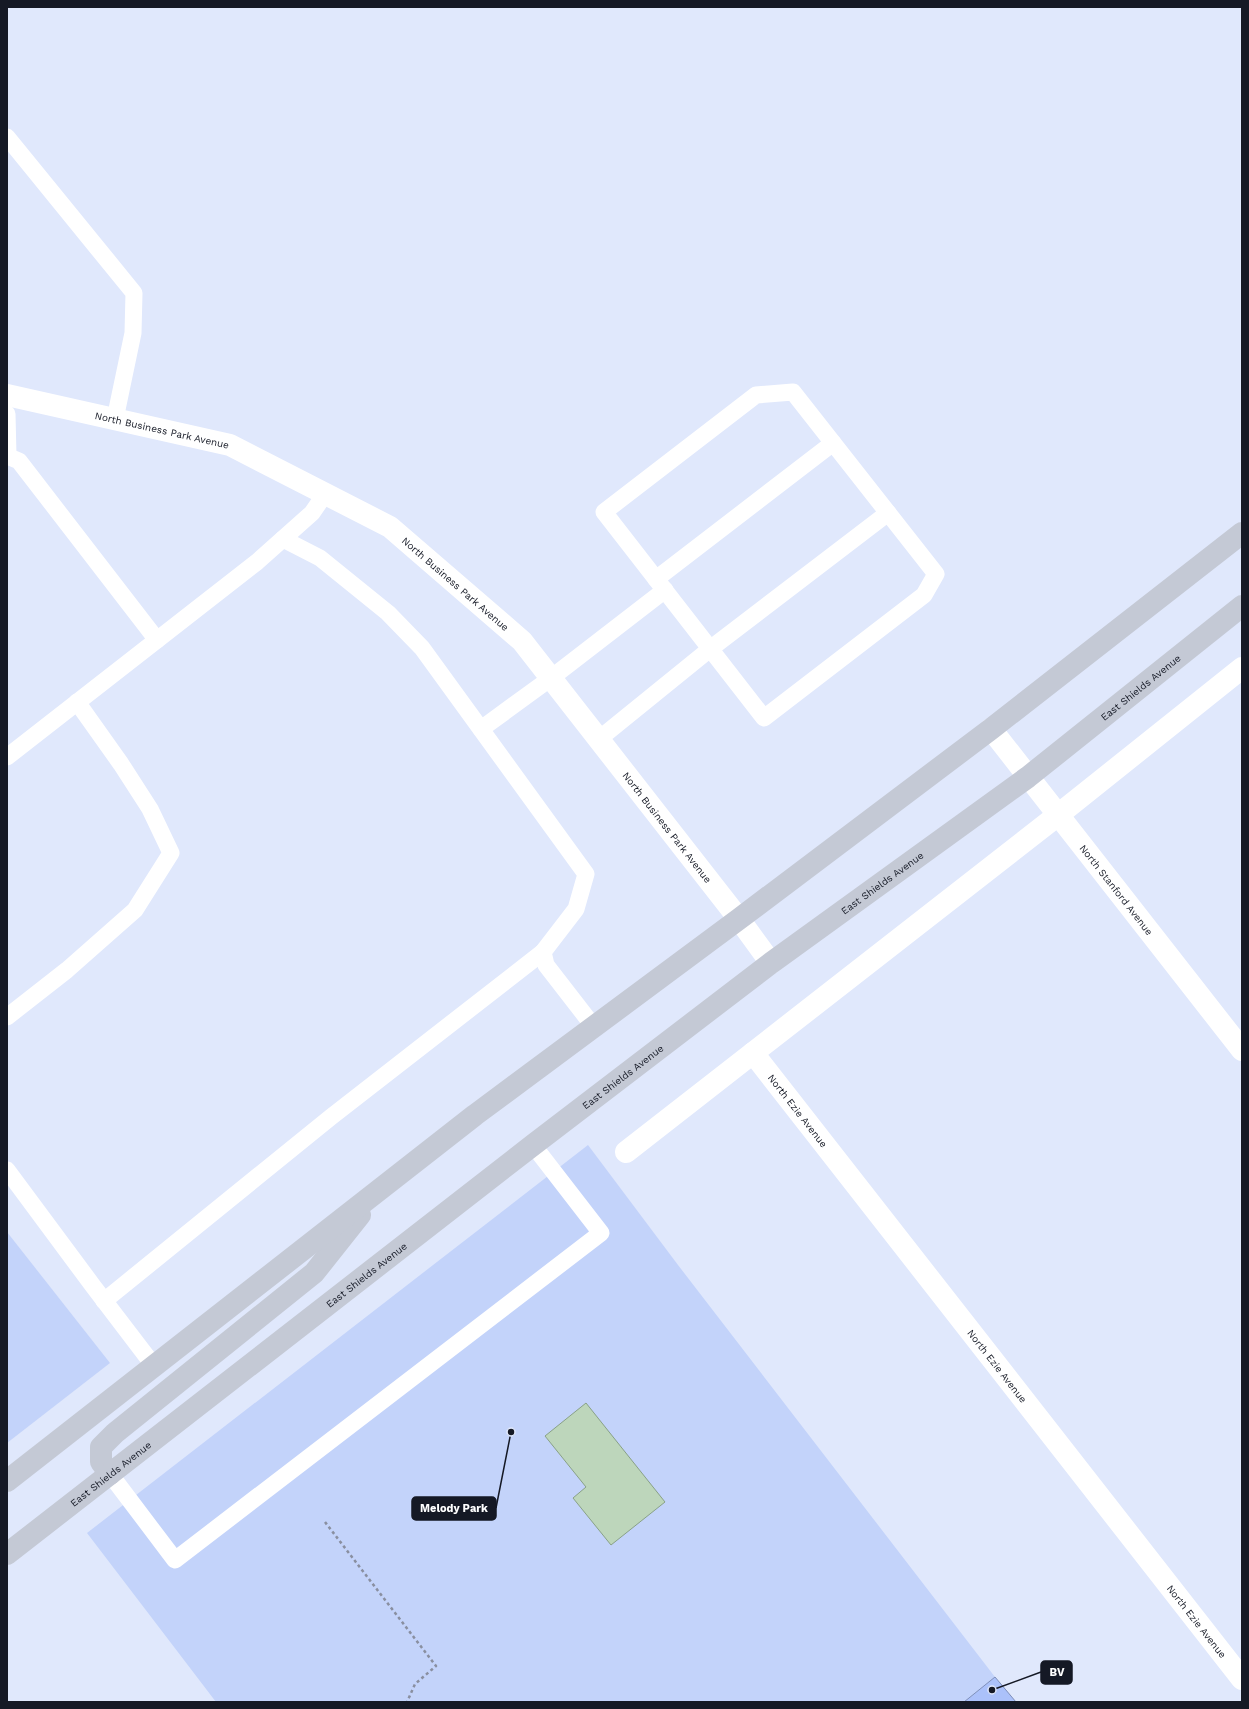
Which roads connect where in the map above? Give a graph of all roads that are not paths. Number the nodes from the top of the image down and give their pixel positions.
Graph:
1 (7, 137) edge
2 (7, 395) edge
3 (7, 414) edge
4 (115, 420) junction
5 (833, 443) junction
6 (7, 456) edge
7 (325, 494) junction
8 (888, 513) junction
9 (1242, 533) edge
10 (283, 539) junction
11 (660, 584) junction
12 (1242, 606) edge
13 (157, 640) junction
14 (710, 649) junction
15 (1242, 668) edge
16 (551, 678) junction
17 (77, 702) junction
18 (481, 729) junction
19 (991, 729) junction
20 (599, 739) junction
21 (7, 757) edge
22 (1028, 777) junction
23 (1058, 815) junction
24 (740, 919) junction
25 (543, 952) junction
26 (771, 963) junction
27 (7, 1017) edge
28 (594, 1027) junction
29 (1242, 1050) edge
30 (753, 1053) junction
31 (533, 1145) junction
32 (626, 1152) dead end
33 (7, 1170) edge
34 (383, 1186) junction
35 (104, 1301) junction
36 (154, 1366) junction
37 (110, 1474) junction
38 (7, 1481) edge
39 (7, 1554) edge
40 (1242, 1679) edge

1 - 4 lane
2 - 4 street, North Business Park Avenue
3 - 6 lane
4 - 7 street, North Business Park Avenue
5 - 8 lane
5 - 11 lane
5 - 11 lane
6 - 13 lane
7 - 10 lane
7 - 16 street, North Business Park Avenue
8 - 14 lane
8 - 14 lane
9 - 19 main road
10 - 13 lane
10 - 18 lane
11 - 14 lane
11 - 16 lane
12 - 22 main road, East Shields Avenue
13 - 17 lane
14 - 20 lane
15 - 23 street
16 - 18 lane
16 - 20 street, North Business Park Avenue
17 - 21 lane
17 - 27 lane
18 - 25 lane
19 - 22 street, North Stanford Avenue
19 - 24 main road
20 - 24 street, North Business Park Avenue
22 - 23 street, North Stanford Avenue
22 - 26 main road, East Shields Avenue
23 - 29 street, North Stanford Avenue
23 - 30 street
24 - 26 street, North Business Park Avenue
24 - 28 main road
25 - 28 lane
25 - 35 lane
26 - 31 main road, East Shields Avenue
28 - 34 main road
30 - 32 street
30 - 40 street, North Ezie Avenue
31 - 37 main road, East Shields Avenue
31 - 37 lane
33 - 35 lane
34 - 36 main road
34 - 37 main road
35 - 36 lane
36 - 38 main road
37 - 39 main road, East Shields Avenue

